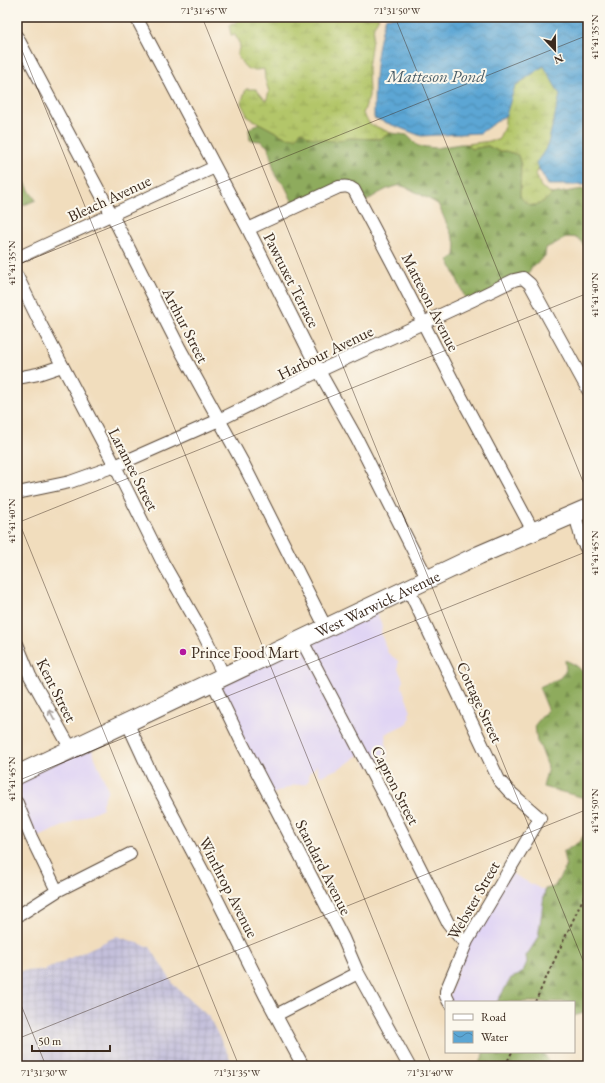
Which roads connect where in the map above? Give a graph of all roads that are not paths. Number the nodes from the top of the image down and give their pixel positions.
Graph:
1 (136, 17) edge
2 (17, 37) edge
3 (215, 167) junction
4 (112, 215) junction
5 (248, 229) junction
6 (17, 258) edge
7 (17, 276) edge
8 (423, 323) junction
9 (62, 366) junction
10 (319, 371) junction
11 (17, 378) edge
12 (588, 390) edge
13 (219, 420) junction
14 (115, 466) junction
15 (17, 493) edge
16 (581, 511) edge
17 (533, 531) junction
18 (588, 551) edge
19 (428, 580) junction
20 (408, 588) junction
21 (326, 628) junction
22 (301, 639) junction
23 (17, 644) edge
24 (218, 679) junction
25 (127, 722) junction
26 (71, 749) junction
27 (17, 775) edge
28 (17, 803) edge
29 (540, 818) joint
30 (130, 854) dead end
31 (56, 891) junction
32 (21, 914) dead end
33 (467, 941) junction
34 (358, 973) junction
35 (448, 1001) edge
36 (276, 1015) junction
37 (303, 1066) edge
38 (409, 1066) edge

1 - 3 street, Pawtuxet Terrace
2 - 4 street, Arthur Street
3 - 4 street, Bleach Avenue
3 - 5 street, Pawtuxet Terrace
4 - 6 street, Bleach Avenue
4 - 13 street, Arthur Street
5 - 8 street, Matteson Avenue
5 - 10 street, Pawtuxet Terrace
7 - 9 street, Laramee Street
8 - 10 street, Harbour Avenue
8 - 12 street, Harbour Avenue
8 - 17 street, Matteson Avenue
9 - 11 street
9 - 14 street, Laramee Street
10 - 13 street, Harbour Avenue
10 - 19 street, Pawtuxet Terrace
13 - 14 street, Harbour Avenue
13 - 21 street, Arthur Street
14 - 15 street, Harbour Avenue
14 - 24 street, Laramee Street
16 - 17 main road, West Warwick Avenue
16 - 18 street
17 - 19 main road, West Warwick Avenue
19 - 20 main road, West Warwick Avenue
20 - 21 main road, West Warwick Avenue
20 - 29 street, Cottage Street
21 - 22 main road, West Warwick Avenue
22 - 24 main road, West Warwick Avenue
22 - 33 street, Capron Street
26 -> 23 street, Kent Street
24 - 25 main road, West Warwick Avenue
24 - 34 street, Standard Avenue
25 - 26 main road, West Warwick Avenue
25 - 36 street, Winthrop Avenue
26 - 27 main road, West Warwick Avenue
28 - 31 street
29 - 33 street, Webster Street
30 - 31 street
31 - 32 street
33 - 35 street, Webster Street
34 - 36 street
34 - 38 street, Standard Avenue
36 - 37 street, Winthrop Avenue

